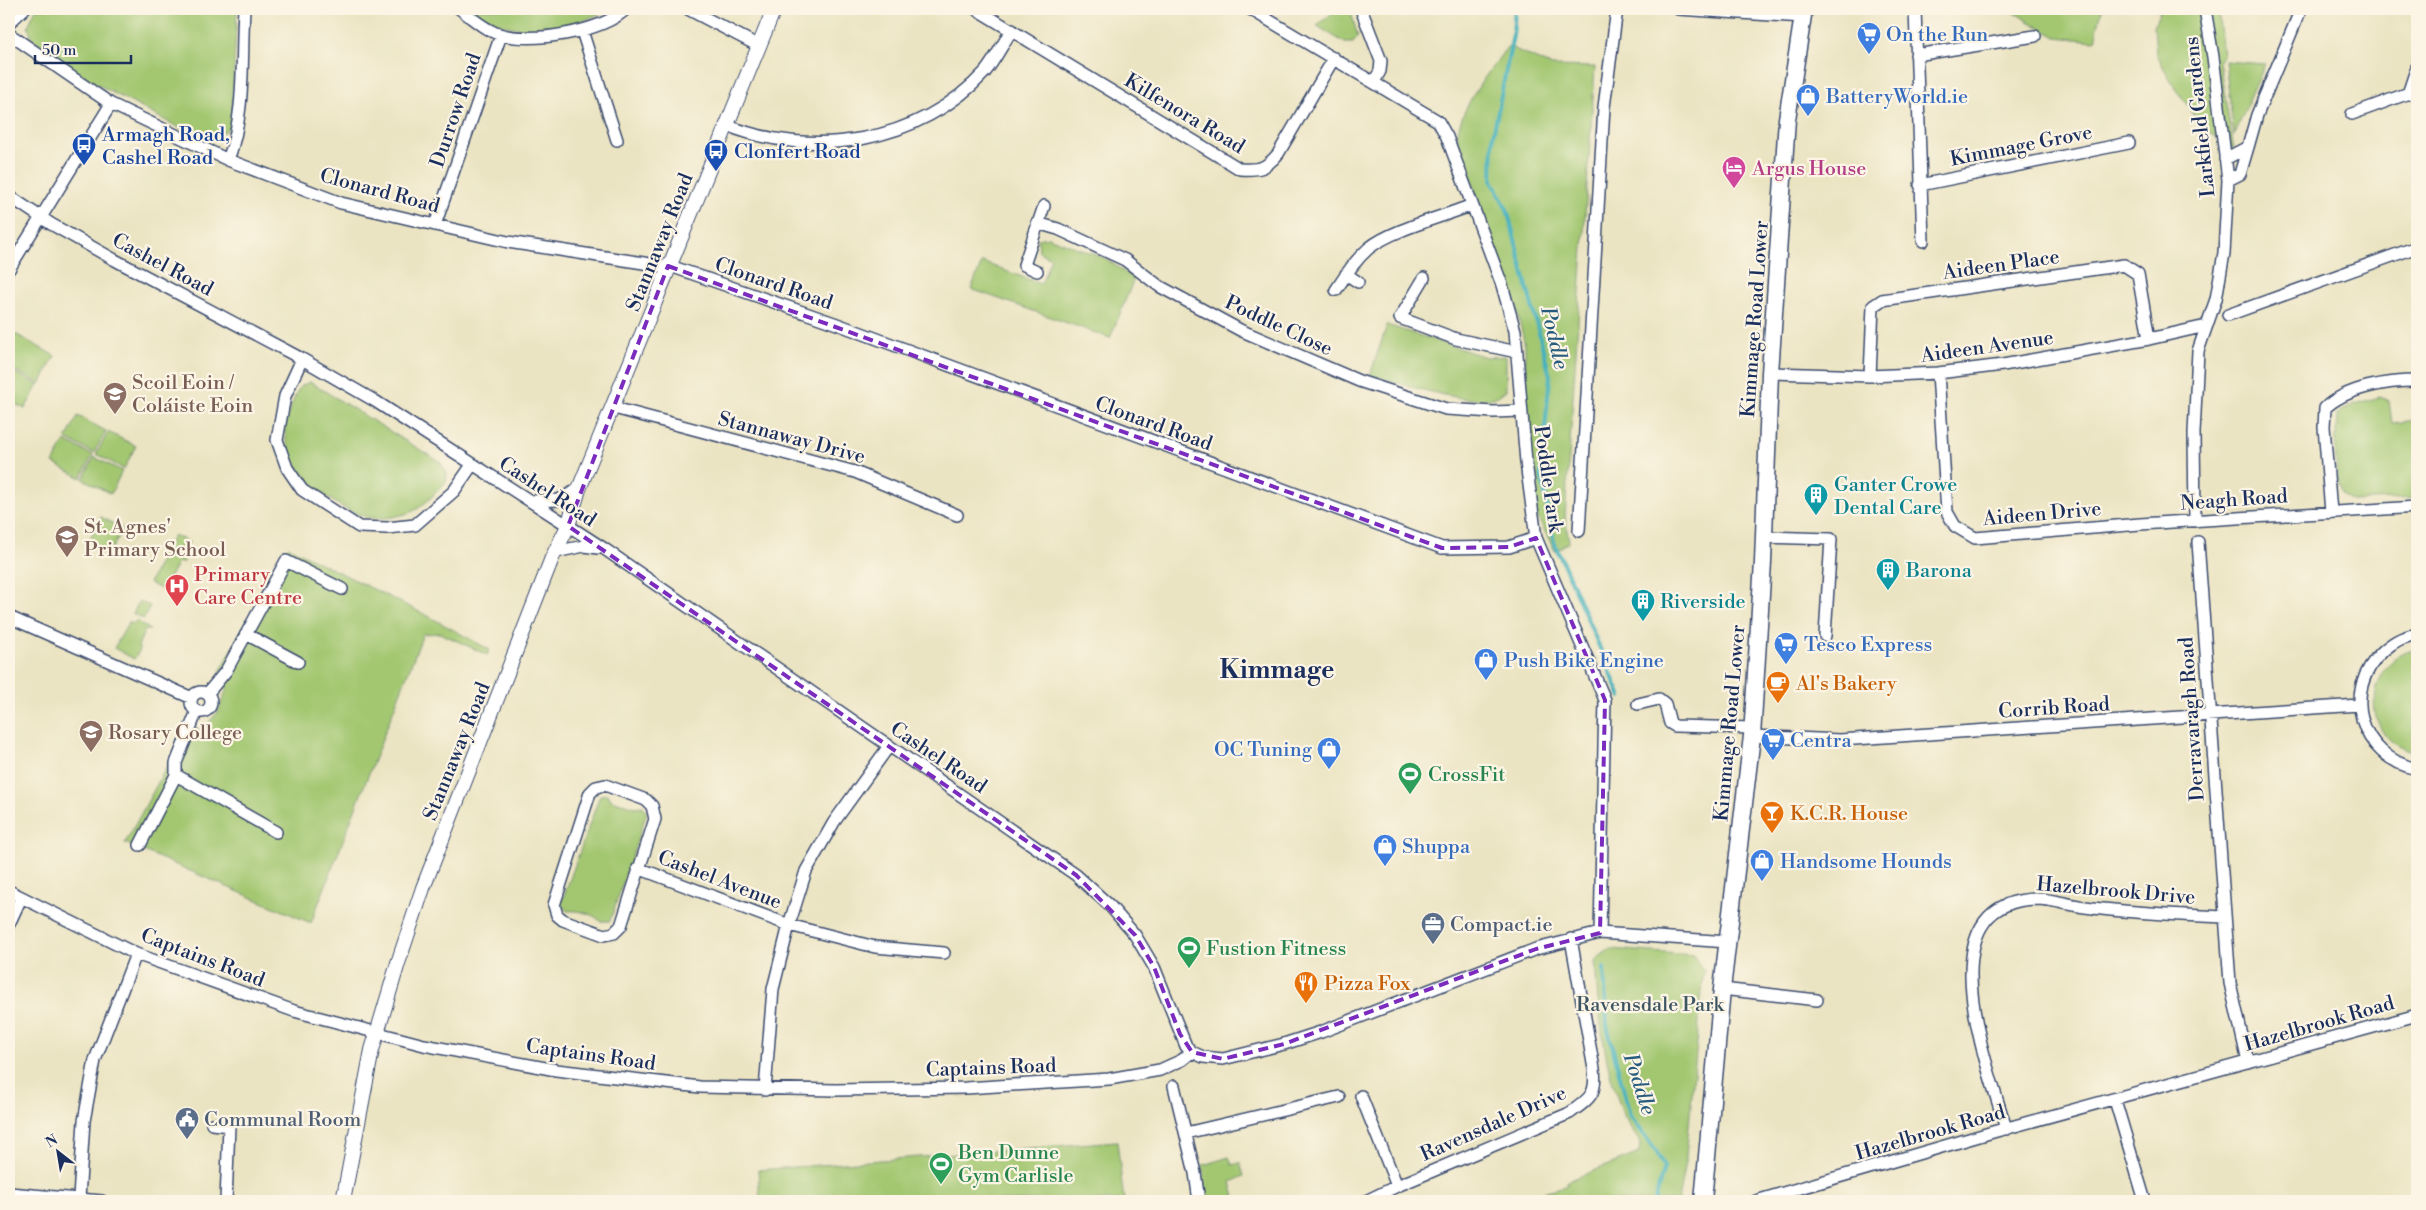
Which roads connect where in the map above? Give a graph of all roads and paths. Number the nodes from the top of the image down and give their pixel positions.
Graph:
1 (24, 9) edge
2 (244, 9) edge
3 (460, 9) edge
4 (626, 9) edge
5 (688, 9) edge
6 (774, 9) edge
7 (976, 9) edge
8 (1250, 9) edge
9 (1363, 9) edge
10 (1616, 9) edge
11 (1678, 9) edge
12 (1915, 9) edge
13 (2205, 9) edge
14 (2301, 9) edge
15 (1804, 13) edge
16 (9, 23) edge
17 (1012, 30) junction
18 (582, 31) junction
19 (9, 34) edge
20 (501, 35) junction
21 (2035, 36) dead end
22 (759, 46) junction
23 (1916, 55) junction
24 (1334, 58) junction
25 (2417, 67) edge
26 (1374, 82) junction
27 (2412, 92) edge
28 (112, 104) junction
29 (2352, 114) dead end
30 (726, 125) junction
31 (617, 140) dead end
32 (2128, 143) dead end
33 (2248, 147) junction
34 (2225, 158) junction
35 (228, 160) junction
36 (2228, 180) junction
37 (1920, 185) junction
38 (9, 196) edge
39 (1472, 205) junction
40 (1044, 206) dead end
41 (41, 217) junction
42 (1038, 223) junction
43 (435, 225) junction
44 (1923, 241) dead end
45 (2417, 247) edge
46 (668, 266) junction
47 (9, 269) edge
48 (1037, 271) dead end
49 (1346, 274) junction
50 (1424, 278) dead end
51 (1358, 282) dead end
52 (1336, 290) dead end
53 (2228, 315) dead end
54 (2206, 326) junction
55 (2149, 339) junction
56 (1517, 352) junction
57 (302, 359) junction
58 (1770, 373) junction
59 (1938, 373) junction
60 (1870, 376) junction
61 (2417, 381) edge
62 (614, 408) junction
63 (1521, 411) junction
64 (472, 465) junction
65 (579, 489) junction
66 (532, 501) junction
67 (2417, 507) edge
68 (2331, 512) junction
69 (957, 515) dead end
70 (2196, 521) junction
71 (2140, 524) joint
72 (568, 526) junction
73 (1579, 531) dead end
74 (1763, 537) junction
75 (1536, 538) junction
76 (2198, 542) dead end
77 (603, 548) junction
78 (555, 552) junction
79 (342, 589) dead end
80 (9, 617) edge
81 (246, 634) junction
82 (2417, 635) edge
83 (1825, 636) dead end
84 (298, 662) dead end
85 (207, 694) junction
86 (192, 698) junction
87 (1638, 704) dead end
88 (2359, 705) junction
89 (198, 711) junction
90 (2210, 716) junction
91 (1753, 732) junction
92 (889, 746) junction
93 (2417, 769) edge
94 (176, 776) junction
95 (276, 832) dead end
96 (140, 845) dead end
97 (638, 868) junction
98 (9, 891) edge
99 (2223, 894) joint
100 (21, 898) junction
101 (2225, 917) junction
102 (9, 924) edge
103 (789, 925) junction
104 (1600, 934) junction
105 (1571, 939) junction
106 (1728, 942) junction
107 (944, 953) dead end
108 (136, 954) junction
109 (1722, 989) junction
110 (1817, 1000) dead end
111 (2417, 1015) edge
112 (377, 1031) junction
113 (1192, 1052) junction
114 (2248, 1062) junction
115 (1174, 1086) dead end
116 (765, 1090) junction
117 (1361, 1096) dead end
118 (1339, 1097) dead end
119 (2115, 1100) junction
120 (212, 1124) dead end
121 (2006, 1129) junction
122 (1186, 1133) junction
123 (1397, 1186) junction
124 (9, 1193) edge
125 (79, 1198) junction
126 (102, 1201) edge
127 (226, 1201) edge
128 (343, 1201) edge
129 (1198, 1201) edge
130 (1366, 1201) edge
131 (1702, 1201) edge
132 (1756, 1201) edge
133 (2145, 1201) edge

1 - 16 street
2 - 35 street
3 - 20 street, Durrow Road
4 - 18 street, Durrow Road
5 - 22 street
6 - 22 street, Stannaway Road
7 - 17 street, Kilfenora Road
8 - 24 street
9 - 26 street
10 - 73 street
11 - 15 street
12 - 23 street, Kimmage Grove
13 - 34 street, Larkfield Gardens
14 - 33 street
15 - 58 main road, Kimmage Road Lower
17 - 24 street, Kilfenora Road
17 - 30 street
18 - 20 street, Durrow Road
18 - 31 street
19 - 28 street, Clonard Road
20 - 43 street, Durrow Road
21 - 23 street
22 - 30 street, Stannaway Road
23 - 37 street, Kimmage Grove
24 - 26 street
25 - 27 street
26 - 39 street, Poddle Park
27 - 29 street
28 - 35 street, Clonard Road
28 - 41 street
30 - 46 street, Stannaway Road
32 - 37 street, Kimmage Grove
33 - 34 street
33 - 36 street
34 - 36 street, Larkfield Gardens
35 - 43 street, Clonard Road
36 - 54 street, Larkfield Gardens
37 - 44 street, Kimmage Grove
38 - 41 street, Cashel Road
39 - 49 street
39 - 56 street, Poddle Park
40 - 42 street
41 - 47 street
41 - 57 street, Cashel Road
42 - 48 street
42 - 63 street, Poddle Close
43 - 46 street, Clonard Road
45 - 53 street
46 - 62 street, Stannaway Road
46 - 75 street, Clonard Road
49 - 51 street
49 - 52 street
50 - 56 street
54 - 55 street, Aideen Avenue
54 - 70 street
55 - 59 street, Aideen Avenue
55 - 60 street, Aideen Place
56 - 63 street, Poddle Park
57 - 64 street, Cashel Road
57 - 64 street, Cashel Road
58 - 60 street, Aideen Avenue
58 - 74 main road, Kimmage Road Lower
59 - 60 street, Aideen Avenue
59 - 71 street, Aideen Drive
61 - 68 street
62 - 65 street, Stannaway Road
62 - 69 street, Stannaway Drive
63 - 75 street, Poddle Park
64 - 66 street, Cashel Road
65 - 66 street
65 - 72 street, Stannaway Road
66 - 72 street, Cashel Road
67 - 68 street, Neagh Road
68 - 70 street, Neagh Road
70 - 71 street, Neagh Road
72 - 77 street, Cashel Road
72 - 78 street, Stannaway Road
74 - 83 street
74 - 91 main road, Kimmage Road Lower
75 - 104 street, Poddle Park
76 - 90 street, Derravaragh Road
77 - 78 street, Cashel Road
77 - 92 street, Cashel Road
78 - 112 street, Stannaway Road
79 - 81 street
80 - 86 street
81 - 84 street
81 - 85 street
82 - 88 street
85 - 86 street
85 - 89 street
86 - 89 street
87 - 91 street, Corrib Road
88 - 90 street, Corrib Road
88 - 93 street
89 - 94 street
90 - 91 street, Corrib Road
90 - 99 street, Derravaragh Road
91 - 106 main road, Kimmage Road Lower
92 - 103 street, Cashel Avenue
92 - 113 street, Cashel Road
94 - 95 street
94 - 96 street
97 - 97 street, Cashel Avenue
97 - 103 street, Cashel Avenue
98 - 100 street, Captains Road
99 - 101 street, Hazelbrook Drive
100 - 102 street
100 - 108 street, Captains Road
101 - 114 street, Hazelbrook Drive
101 - 121 street, Hazelbrook Drive
103 - 107 street, Cashel Avenue
103 - 116 street, Cashel Avenue
104 - 105 street
104 - 106 street
105 - 113 street
105 - 123 street, Ravensdale Drive
106 - 109 main road, Kimmage Road Lower
108 - 112 street, Captains Road
108 - 125 street
109 - 110 street
109 - 131 main road, Kimmage Road Lower
111 - 114 street, Hazelbrook Road
112 - 116 street, Captains Road
112 - 128 street, Stannaway Road
113 - 116 street, Captains Road
114 - 119 street, Hazelbrook Road
115 - 122 street
117 - 123 street
118 - 122 street
119 - 121 street, Hazelbrook Road
119 - 133 street
120 - 127 street
121 - 132 street, Hazelbrook Road
122 - 129 street
123 - 130 street, Ravensdale Drive
124 - 125 street
125 - 126 street

